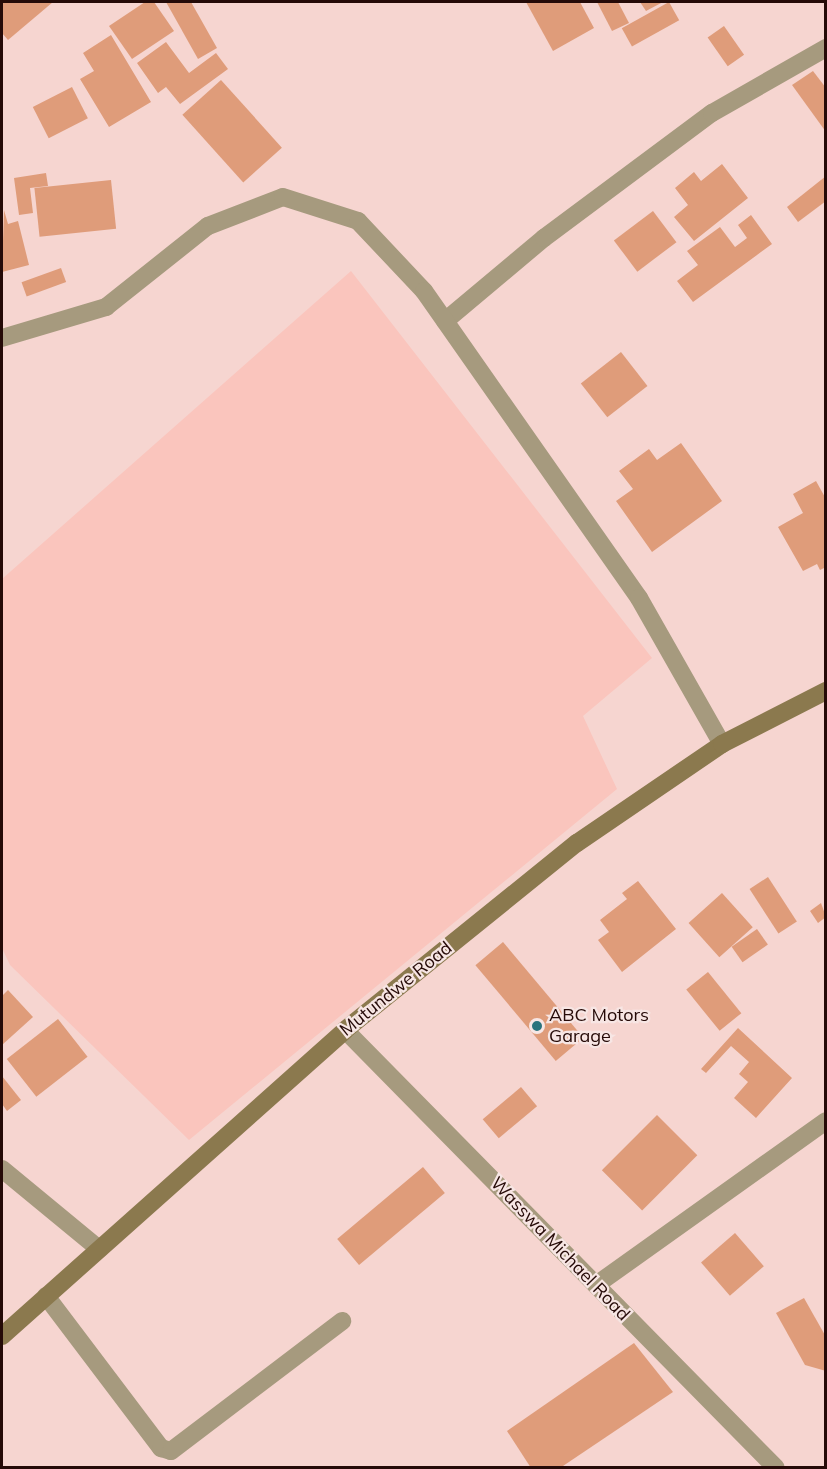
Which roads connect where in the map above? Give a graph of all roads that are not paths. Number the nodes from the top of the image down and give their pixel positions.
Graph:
1 (825, 48) edge
2 (445, 321) junction
3 (2, 338) edge
4 (825, 691) edge
5 (723, 744) junction
6 (345, 1030) junction
7 (825, 1121) edge
8 (2, 1169) edge
9 (99, 1249) junction
10 (596, 1285) junction
11 (46, 1296) junction
12 (342, 1321) dead end
13 (2, 1336) edge
14 (776, 1467) edge

1 - 2 street
2 - 3 street
2 - 5 street
4 - 5 main road, Mutundwe Road
5 - 6 main road, Mutundwe Road
6 - 9 main road, Mutundwe Road
6 - 10 street, Wasswa Michael Road
7 - 10 street
8 - 9 street
9 - 11 main road, Mutundwe Road
10 - 14 street, Wasswa Michael Road
11 - 12 street
11 - 13 main road, Mutundwe Road

